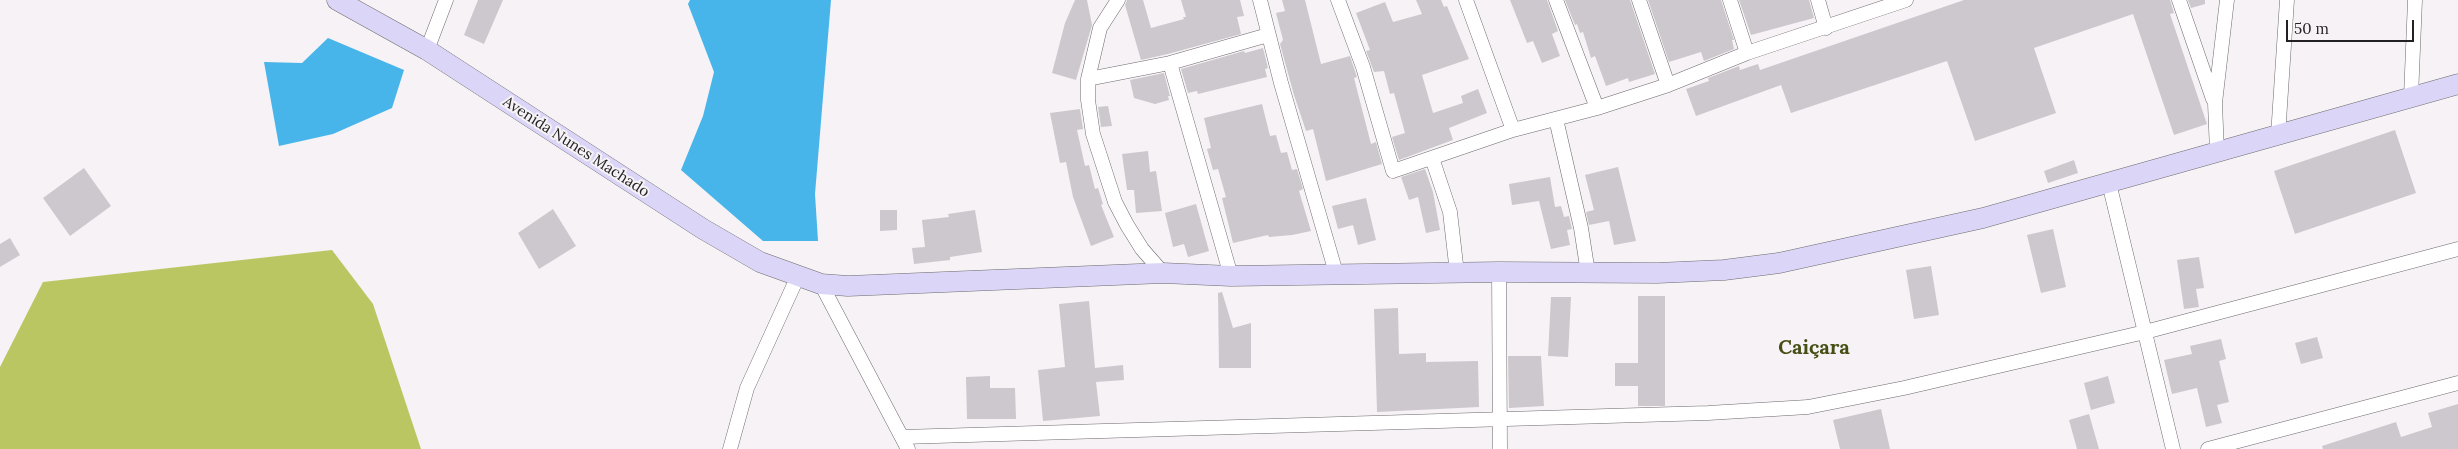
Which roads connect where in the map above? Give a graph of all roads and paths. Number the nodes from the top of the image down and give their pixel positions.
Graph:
1 (337, 0) edge
2 (446, 0) edge
3 (1118, 0) edge
4 (1260, 0) edge
5 (1338, 0) edge
6 (1466, 0) edge
7 (1556, 0) edge
8 (1639, 0) edge
9 (1730, 0) edge
10 (1818, 0) edge
11 (1906, 0) edge
12 (2180, 0) edge
13 (2227, 0) edge
14 (2287, 0) edge
15 (2415, 0) edge
16 (1826, 28) junction
17 (1268, 35) junction
18 (427, 50) junction
19 (1747, 53) junction
20 (1170, 63) junction
21 (1088, 79) junction
22 (2458, 84) edge
23 (1668, 85) junction
24 (2411, 97) junction
25 (2215, 103) junction
26 (1597, 108) junction
27 (1556, 119) junction
28 (1513, 130) junction
29 (2278, 136) junction
30 (2217, 152) junction
31 (1432, 158) junction
32 (2109, 182) junction
33 (2458, 249) edge
34 (1499, 272) junction
35 (1163, 273) junction
36 (1336, 273) junction
37 (1457, 273) junction
38 (1588, 273) junction
39 (798, 276) junction
40 (1231, 276) junction
41 (820, 284) junction
42 (2145, 332) junction
43 (2458, 383) edge
44 (1500, 419) junction
45 (905, 443) edge
46 (730, 449) edge
47 (1500, 449) edge
48 (2173, 449) edge
49 (2208, 449) edge

1 - 18 main road, Avenida Nunes Machado
2 - 18 street
3 - 21 street
4 - 17 street
5 - 31 street
6 - 28 street
7 - 26 street
8 - 23 street
9 - 19 street
10 - 16 street
11 - 16 street
12 - 25 street
13 - 25 street
14 - 29 street
15 - 24 street
16 - 19 street
17 - 20 street
17 - 36 street
18 - 39 main road, Avenida Nunes Machado
19 - 23 street
20 - 21 street
20 - 40 street
21 - 35 street
22 - 24 main road, Avenida Nunes Machado
23 - 26 street
24 - 29 main road, Avenida Nunes Machado
25 - 30 street
26 - 27 street
27 - 28 street
27 - 38 street
28 - 31 street
29 - 30 main road, Avenida Nunes Machado
30 - 32 main road, Avenida Nunes Machado
31 - 37 street
32 - 38 main road, Avenida Nunes Machado
32 - 42 street
33 - 42 street
34 - 37 main road, Avenida Nunes Machado
34 - 38 main road, Avenida Nunes Machado
34 - 44 street
35 - 40 main road, Avenida Nunes Machado
35 - 41 main road, Avenida Nunes Machado
36 - 37 main road, Avenida Nunes Machado
36 - 40 main road, Avenida Nunes Machado
39 - 41 main road, Avenida Nunes Machado
39 - 46 street
41 - 45 street
42 - 44 street
42 - 48 street
43 - 49 street
44 - 45 street
44 - 47 street

